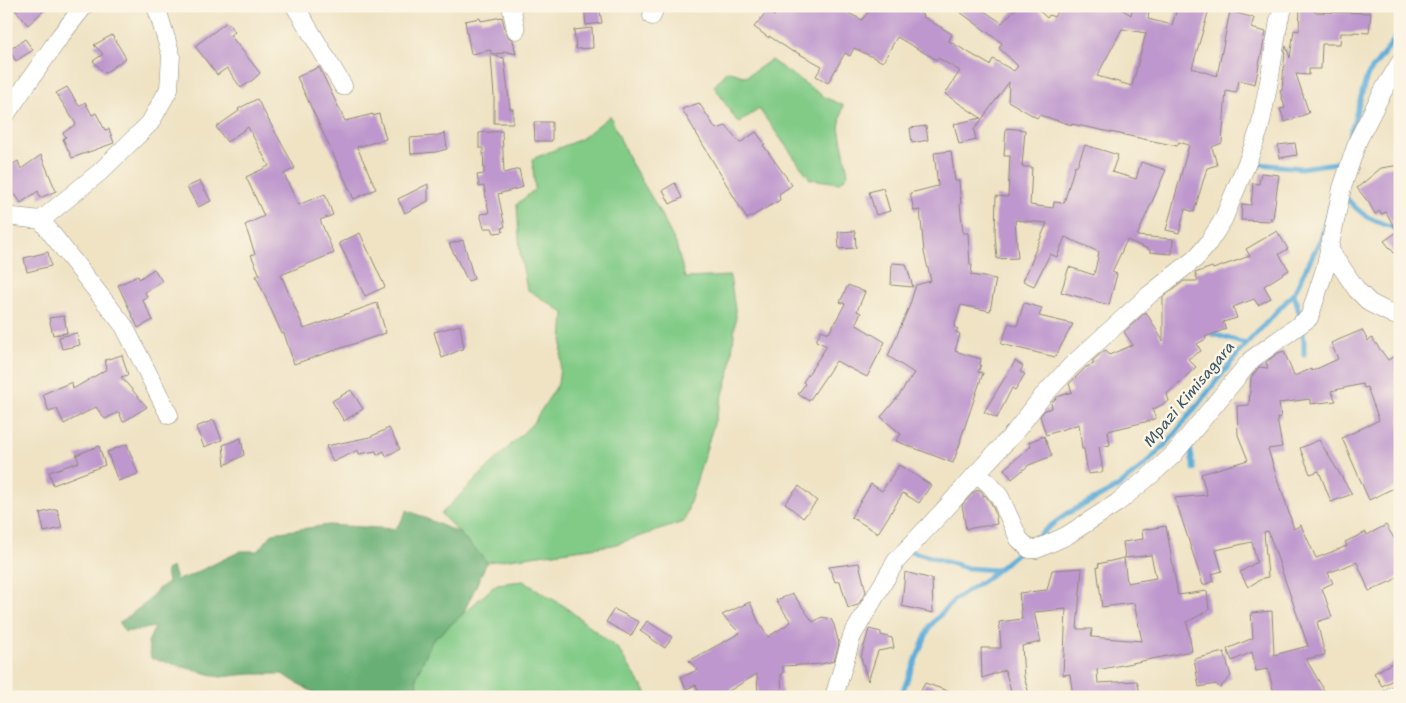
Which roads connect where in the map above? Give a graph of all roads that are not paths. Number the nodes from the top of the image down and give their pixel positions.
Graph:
1 (84, 6) edge
2 (155, 6) edge
3 (295, 6) edge
4 (511, 6) edge
5 (1284, 6) edge
6 (516, 30) dead end
7 (1400, 63) edge
8 (343, 86) dead end
9 (6, 114) edge
10 (6, 215) edge
11 (41, 220) junction
12 (1329, 249) junction
13 (1400, 315) edge
14 (168, 415) dead end
15 (977, 473) junction
16 (1400, 692) edge
17 (834, 697) edge
18 (1391, 697) edge

1 - 9 street
2 - 11 street
3 - 8 street
4 - 6 street
5 - 15 street
7 - 12 street
10 - 11 street
11 - 14 street
12 - 13 street
12 - 15 street
15 - 17 street
16 - 18 street

